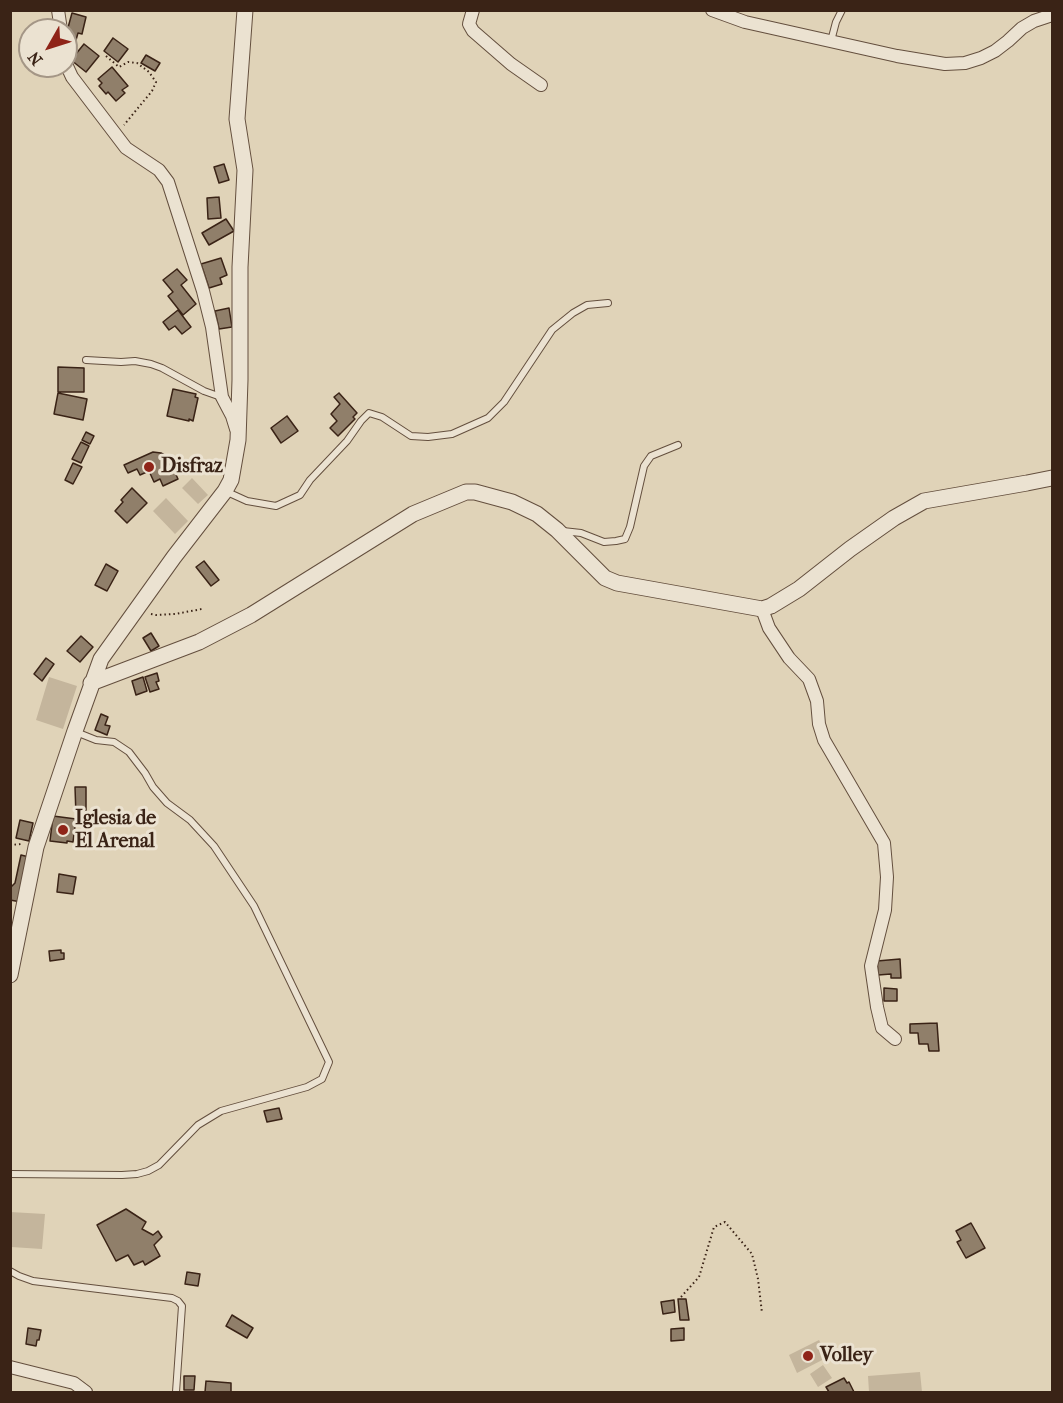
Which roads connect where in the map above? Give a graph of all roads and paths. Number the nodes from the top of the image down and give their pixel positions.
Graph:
1 (245, 10) edge
2 (473, 10) edge
3 (712, 10) edge
4 (842, 10) edge
5 (1053, 15) edge
6 (831, 41) junction
7 (106, 56) dead end
8 (73, 78) edge
9 (541, 85) dead end
10 (121, 141) junction
11 (608, 303) dead end
12 (86, 360) dead end
13 (222, 397) junction
14 (238, 440) junction
15 (678, 445) dead end
16 (1053, 478) edge
17 (225, 491) junction
18 (557, 530) junction
19 (202, 609) dead end
20 (762, 609) junction
21 (136, 610) junction
22 (92, 683) junction
23 (75, 731) junction
24 (10, 975) edge
25 (895, 1039) dead end
26 (10, 1174) edge
27 (10, 1271) edge
28 (681, 1297) dead end
29 (762, 1313) dead end
30 (10, 1367) edge
31 (86, 1392) edge
32 (177, 1392) edge

1 - 14 street
2 - 9 street
3 - 6 street
4 - 6 lane
5 - 6 street
7 - 10 path
8 - 10 street
10 - 13 street
11 - 17 lane
12 - 13 lane
13 - 14 street
14 - 17 street
15 - 18 lane
16 - 20 street
17 - 21 street
18 - 20 street
18 - 22 street
19 - 21 path
20 - 25 street
21 - 22 street
22 - 23 street
23 - 24 street
23 - 26 lane
27 - 32 lane
28 - 29 path
30 - 31 street

